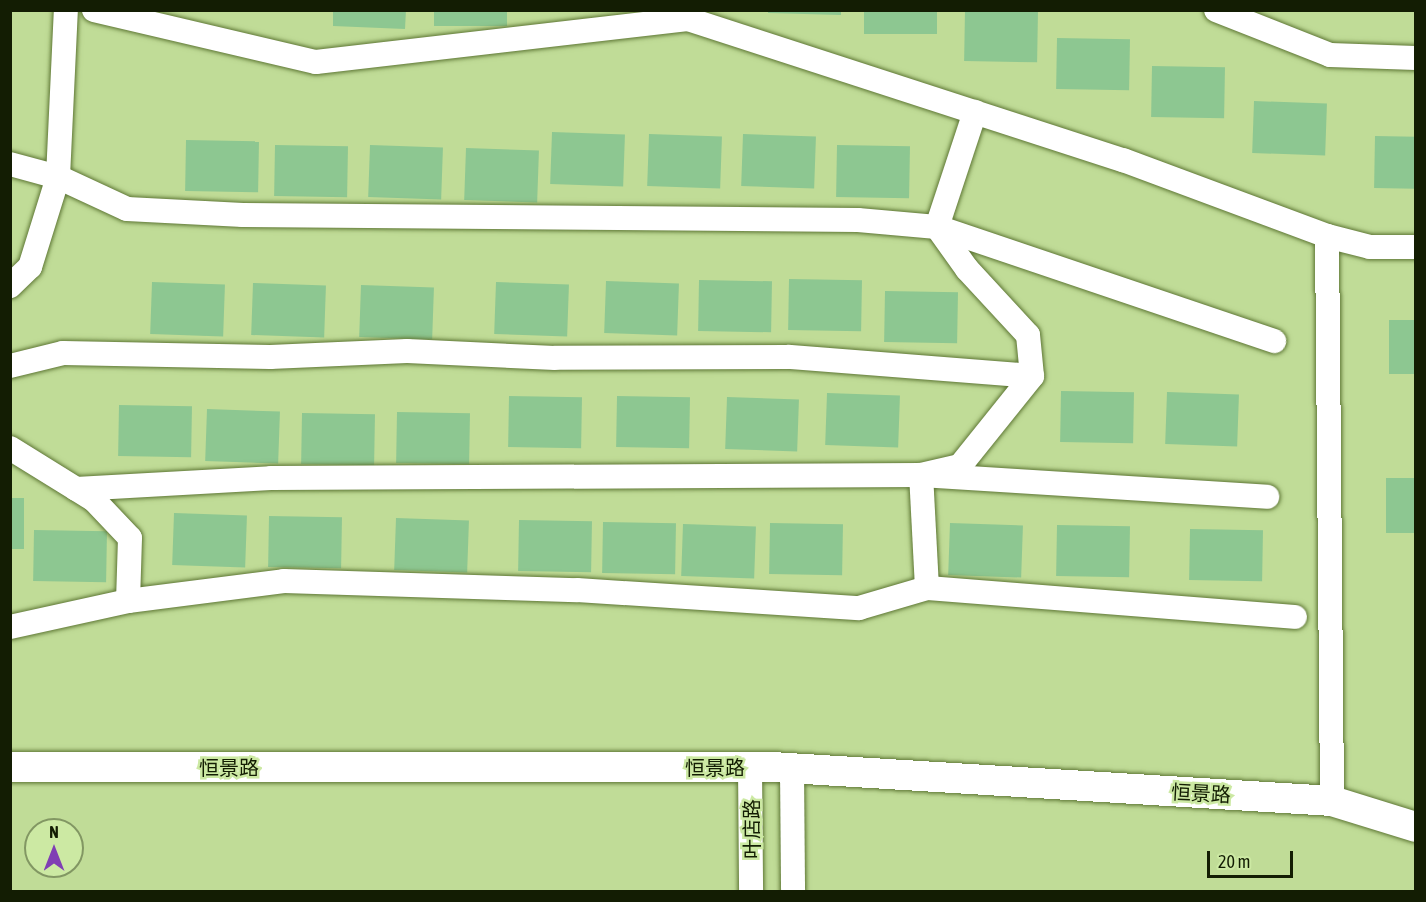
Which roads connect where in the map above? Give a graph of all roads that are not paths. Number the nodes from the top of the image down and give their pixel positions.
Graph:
1 (66, 10) edge
2 (94, 10) edge
3 (1216, 10) edge
4 (1416, 58) edge
5 (975, 112) junction
6 (10, 164) edge
7 (58, 177) junction
8 (937, 227) junction
9 (1327, 236) junction
10 (1416, 247) edge
11 (20, 267) edge
12 (10, 286) edge
13 (1274, 341) dead end
14 (10, 366) edge
15 (1032, 376) junction
16 (10, 448) edge
17 (921, 475) junction
18 (76, 489) junction
19 (1267, 497) dead end
20 (927, 588) junction
21 (128, 601) junction
22 (1295, 617) dead end
23 (10, 627) edge
24 (10, 767) edge
25 (750, 767) junction
26 (792, 769) junction
27 (1332, 801) junction
28 (1416, 827) edge
29 (751, 891) edge
30 (793, 891) edge

1 - 7 street
2 - 5 street
3 - 4 street
5 - 8 street
5 - 9 street
6 - 7 street
7 - 8 street
7 - 11 street
8 - 13 street
8 - 15 street
9 - 10 street
9 - 27 street
11 - 12 street
14 - 15 street
15 - 17 street
16 - 18 street
17 - 18 street
17 - 19 street
17 - 20 street
18 - 21 street
20 - 21 street
20 - 22 street
21 - 23 street
24 - 25 street, 恒景路
25 - 26 street, 恒景路
25 - 29 street, 叶店路
26 - 27 street, 恒景路
26 - 30 street
27 - 28 street, 恒景路

